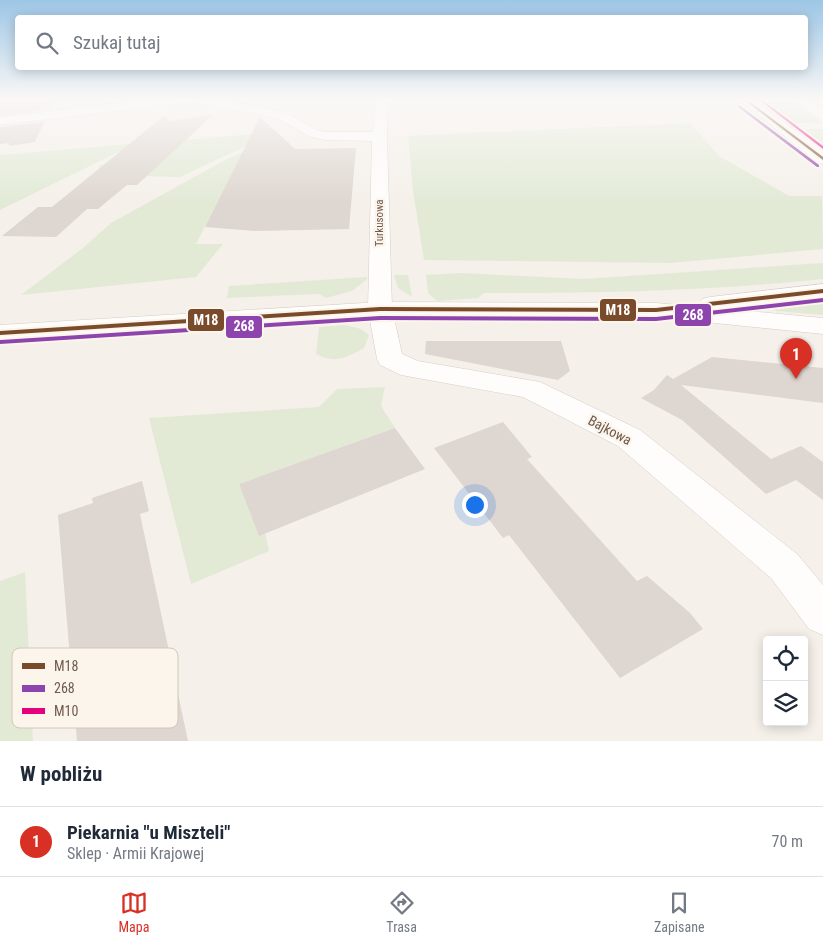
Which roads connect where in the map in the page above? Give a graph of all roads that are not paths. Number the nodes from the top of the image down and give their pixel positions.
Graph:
1 (314, 134) edge
2 (380, 134) edge
3 (790, 134) edge
4 (380, 137) junction
5 (823, 159) edge
6 (823, 292) edge
7 (380, 309) junction
8 (656, 310) junction
9 (823, 326) edge
10 (0, 333) edge
11 (823, 616) edge

1 - 4 street
2 - 4 street, Turkusowa
3 - 5 street
4 - 7 street, Turkusowa
6 - 8 street
7 - 8 street
7 - 10 street
7 - 11 street, Bajkowa
8 - 9 street

